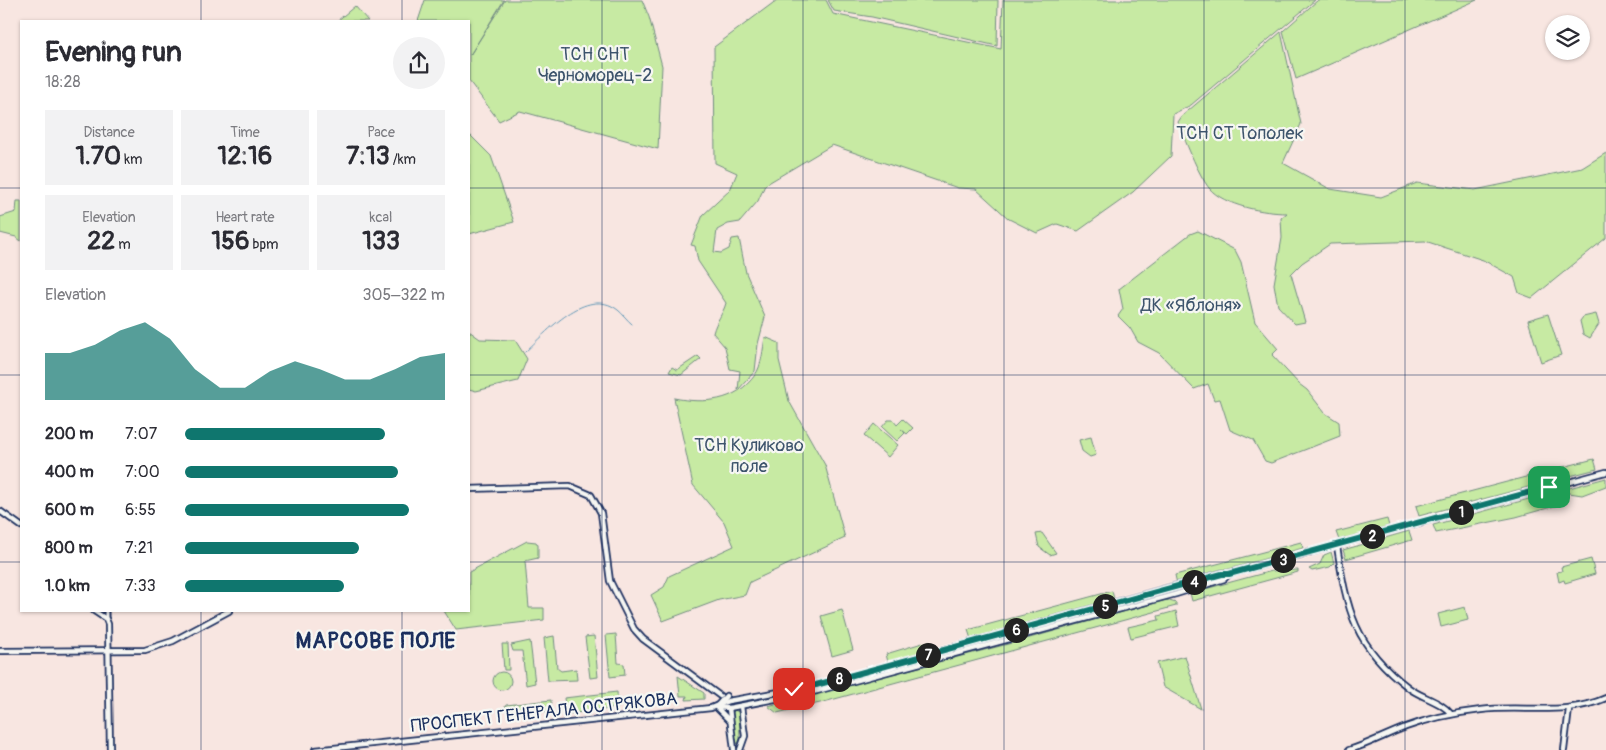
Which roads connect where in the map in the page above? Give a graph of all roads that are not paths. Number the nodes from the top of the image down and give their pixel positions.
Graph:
1 (1606, 472) edge
2 (470, 489) edge
3 (0, 511) edge
4 (20, 525) edge
5 (1337, 546) junction
6 (1229, 574) junction
7 (96, 612) edge
8 (106, 612) edge
9 (227, 612) edge
10 (106, 619) junction
11 (109, 651) junction
12 (0, 652) edge
13 (709, 689) junction
14 (723, 697) junction
15 (1606, 698) edge
16 (730, 704) junction
17 (741, 706) junction
18 (716, 707) junction
19 (1569, 709) junction
20 (1451, 714) junction
21 (732, 724) junction
22 (734, 743) junction
23 (744, 743) junction
24 (111, 750) edge
25 (315, 750) edge
26 (734, 750) edge
27 (740, 750) edge
28 (1349, 750) edge
29 (1564, 750) edge

1 - 5 main road, ПРОСПЕКТ ГЕНЕРАЛА ОСТРЯКОВА
2 - 13 main road
3 - 4 main road
5 - 6 main road, ПРОСПЕКТ ГЕНЕРАЛА ОСТРЯКОВА
5 - 20 main road
6 - 16 main road, ПРОСПЕКТ ГЕНЕРАЛА ОСТРЯКОВА
6 - 17 main road, ПРОСПЕКТ ГЕНЕРАЛА ОСТРЯКОВА
7 - 10 main road
8 - 10 street
9 - 11 main road
10 - 11 main road
11 - 12 main road
11 - 24 main road
13 - 14 main road
13 - 18 main road
14 - 16 main road
14 - 18 main road
15 - 19 main road
16 - 17 main road, ПРОСПЕКТ ГЕНЕРАЛА ОСТРЯКОВА
16 - 18 main road, ПРОСПЕКТ ГЕНЕРАЛА ОСТРЯКОВА
16 - 21 main road
17 - 23 main road
18 - 21 main road
18 - 25 main road, ПРОСПЕКТ ГЕНЕРАЛА ОСТРЯКОВА
19 - 20 main road
19 - 29 main road
20 - 28 main road
21 - 22 main road
22 - 23 main road
22 - 26 main road
23 - 27 main road

